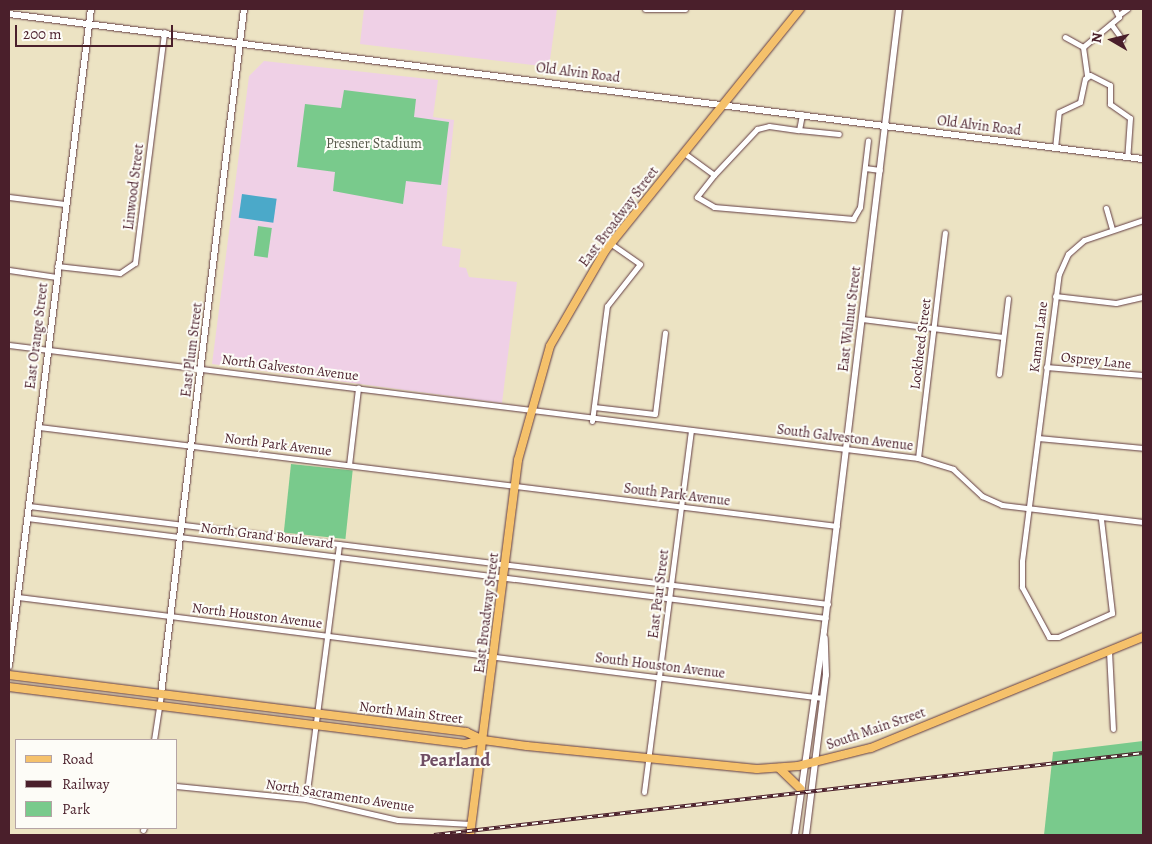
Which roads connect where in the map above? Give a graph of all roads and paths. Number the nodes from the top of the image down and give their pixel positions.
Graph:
1 (91, 9) edge
2 (244, 9) edge
3 (644, 9) edge
4 (684, 9) edge
5 (800, 9) edge
6 (899, 9) edge
7 (1115, 9) edge
8 (1127, 9) edge
9 (9, 14) edge
10 (1120, 14) junction
11 (89, 23) junction
12 (1111, 24) junction
13 (164, 32) junction
14 (1065, 37) dead end
15 (1122, 40) dead end
16 (240, 42) junction
17 (1083, 47) junction
18 (1087, 76) junction
19 (723, 104) junction
20 (802, 114) junction
21 (886, 126) junction
22 (799, 130) junction
23 (839, 134) dead end
24 (868, 140) dead end
25 (1055, 148) junction
26 (684, 153) junction
27 (1126, 157) junction
28 (1143, 159) edge
29 (865, 168) junction
30 (880, 170) junction
31 (714, 176) junction
32 (9, 197) edge
33 (65, 204) junction
34 (1106, 208) dead end
35 (1143, 220) edge
36 (1112, 229) junction
37 (945, 233) dead end
38 (611, 244) junction
39 (57, 266) junction
40 (9, 270) edge
41 (56, 277) junction
42 (1055, 296) junction
43 (1143, 297) edge
44 (1008, 299) dead end
45 (862, 319) junction
46 (934, 328) junction
47 (665, 333) dead end
48 (1004, 337) junction
49 (9, 344) edge
50 (48, 350) junction
51 (1046, 367) junction
52 (202, 368) junction
53 (999, 374) dead end
54 (1143, 375) edge
55 (358, 388) junction
56 (594, 407) junction
57 (529, 413) junction
58 (592, 420) junction
59 (39, 427) junction
60 (691, 430) junction
61 (1038, 438) junction
62 (192, 446) junction
63 (1143, 448) edge
64 (847, 450) junction
65 (918, 458) junction
66 (349, 465) junction
67 (515, 486) junction
68 (29, 506) junction
69 (681, 506) junction
70 (1030, 509) junction
71 (28, 518) junction
72 (1102, 519) junction
73 (1143, 522) edge
74 (182, 525) junction
75 (837, 526) junction
76 (180, 536) junction
77 (339, 544) junction
78 (338, 556) junction
79 (506, 565) junction
80 (504, 576) junction
81 (671, 585) junction
82 (18, 597) junction
83 (670, 598) junction
84 (828, 604) junction
85 (170, 617) junction
86 (826, 618) junction
87 (824, 631) junction
88 (328, 636) junction
89 (1143, 637) edge
90 (1110, 651) junction
91 (494, 658) junction
92 (9, 666) edge
93 (9, 674) edge
94 (660, 678) junction
95 (9, 687) edge
96 (161, 694) junction
97 (812, 696) junction
98 (823, 698) junction
99 (159, 706) junction
100 (317, 714) junction
101 (316, 725) junction
102 (1113, 729) dead end
103 (154, 739) edge
104 (483, 740) junction
105 (648, 761) junction
106 (816, 762) junction
107 (804, 765) junction
108 (779, 768) junction
109 (178, 786) edge
110 (801, 789) junction
111 (644, 792) dead end
112 (306, 799) junction
113 (471, 824) junction
114 (470, 835) edge
115 (795, 835) edge
116 (806, 835) edge

1 - 11 street, East Orange Street
2 - 16 street, East Plum Street
3 - 4 street
5 - 19 main road, East Broadway Street
6 - 21 street, East Walnut Street
7 - 10 street
8 - 10 street
9 - 11 street, Old Alvin Road
10 - 12 street
11 - 13 street, Old Alvin Road
11 - 33 street, East Orange Street
12 - 15 street
12 - 17 street
13 - 16 street, Old Alvin Road
13 - 39 street, Linwood Street
14 - 17 street
16 - 19 street, Old Alvin Road
16 - 52 street, East Plum Street
17 - 18 street
18 - 25 street
18 - 27 street
19 - 20 street, Old Alvin Road
19 - 26 main road, East Broadway Street
20 - 21 street, Old Alvin Road
20 - 22 street
21 - 25 street, Old Alvin Road
21 - 30 street, East Walnut Street
22 - 23 street
22 - 31 street
24 - 29 street
25 - 27 street, Old Alvin Road
26 - 31 street
26 - 38 main road, East Broadway Street
27 - 28 street, Old Alvin Road
29 - 30 street
29 - 31 street
30 - 45 street, East Walnut Street
32 - 33 street
33 - 39 street, East Orange Street
34 - 36 street
35 - 36 street, Kaman Lane
36 - 42 street, Kaman Lane
37 - 46 street, Lockheed Street
38 - 56 street
38 - 57 main road, East Broadway Street
39 - 41 street, East Orange Street
40 - 41 street
41 - 50 street, East Orange Street
42 - 43 street
42 - 51 street, Kaman Lane
44 - 48 street
45 - 46 street
45 - 64 street, East Walnut Street
46 - 48 street
46 - 65 street, Lockheed Street
47 - 56 street
48 - 53 street
49 - 50 street, North Galveston Avenue
50 - 52 street, North Galveston Avenue
50 - 59 street, East Orange Street
51 - 54 street, Osprey Lane
51 - 61 street, Kaman Lane
52 - 55 street, North Galveston Avenue
52 - 62 street, East Plum Street
55 - 57 street, North Galveston Avenue
55 - 66 street
56 - 58 street
57 - 58 street, South Galveston Avenue
57 - 67 main road, East Broadway Street
58 - 60 street, South Galveston Avenue
59 - 62 street, North Park Avenue
59 - 68 street, East Orange Street
60 - 64 street, South Galveston Avenue
60 - 69 street, East Pear Street
61 - 63 street
61 - 70 street, Kaman Lane
62 - 66 street, North Park Avenue
62 - 74 street, East Plum Street
64 - 65 street, South Galveston Avenue
64 - 75 street, East Walnut Street
65 - 70 street, South Galveston Avenue
66 - 67 street, North Park Avenue
67 - 69 street, South Park Avenue
67 - 79 main road, East Broadway Street
68 - 71 street, East Orange Street
68 - 74 street, North Grand Boulevard
69 - 75 street, South Park Avenue
69 - 81 street, East Pear Street
70 - 72 street, South Galveston Avenue
70 - 72 street, Kaman Lane
71 - 76 street, North Grand Boulevard
71 - 82 street, East Orange Street
72 - 73 street, South Galveston Avenue
74 - 76 street, East Plum Street
74 - 77 street, North Grand Boulevard
75 - 84 street, East Walnut Street
76 - 78 street, North Grand Boulevard
76 - 85 street, East Plum Street
77 - 78 street
77 - 79 street, North Grand Boulevard
78 - 80 street, North Grand Boulevard
78 - 88 street
79 - 80 main road, East Broadway Street
79 - 81 street, North Grand Boulevard
80 - 83 street, North Grand Boulevard
80 - 91 main road, East Broadway Street
81 - 83 street, East Pear Street
81 - 84 street, North Grand Boulevard
82 - 85 street, North Houston Avenue
82 - 92 street, East Orange Street
83 - 86 street, North Grand Boulevard
83 - 94 street, East Pear Street
84 - 86 street, East Walnut Street
85 - 88 street, North Houston Avenue
85 - 96 street, East Plum Street
86 - 87 street, East Walnut Street
87 - 97 street, East Walnut Street
87 - 98 street, East Walnut Street
88 - 91 street, North Houston Avenue
88 - 100 street
89 - 90 main road, South Main Street
90 - 102 street
90 - 106 main road, South Main Street
91 - 94 street, South Houston Avenue
91 - 104 main road, East Broadway Street
93 - 96 main road, North Main Street
94 - 97 street, South Houston Avenue
94 - 105 street, East Pear Street
95 - 99 main road, North Main Street
96 - 99 street
96 - 100 main road, North Main Street
97 - 98 street, South Houston Avenue
97 - 107 street, East Walnut Street
98 - 106 street, East Walnut Street
99 - 101 main road, North Main Street
99 - 103 street
100 - 101 street
100 - 104 main road, North Main Street
101 - 104 main road, North Main Street
101 - 112 street
104 - 105 main road, South Main Street
104 - 113 main road, East Broadway Street
105 - 108 main road, South Main Street
105 - 111 street, East Pear Street
106 - 107 main road, South Main Street
106 - 116 street, East Walnut Street
107 - 108 main road, South Main Street
107 - 110 street, East Walnut Street
108 - 110 main road
109 - 112 street, North Sacramento Avenue
110 - 115 street, East Walnut Street
112 - 113 street, North Sacramento Avenue
113 - 114 main road, East Broadway Street

